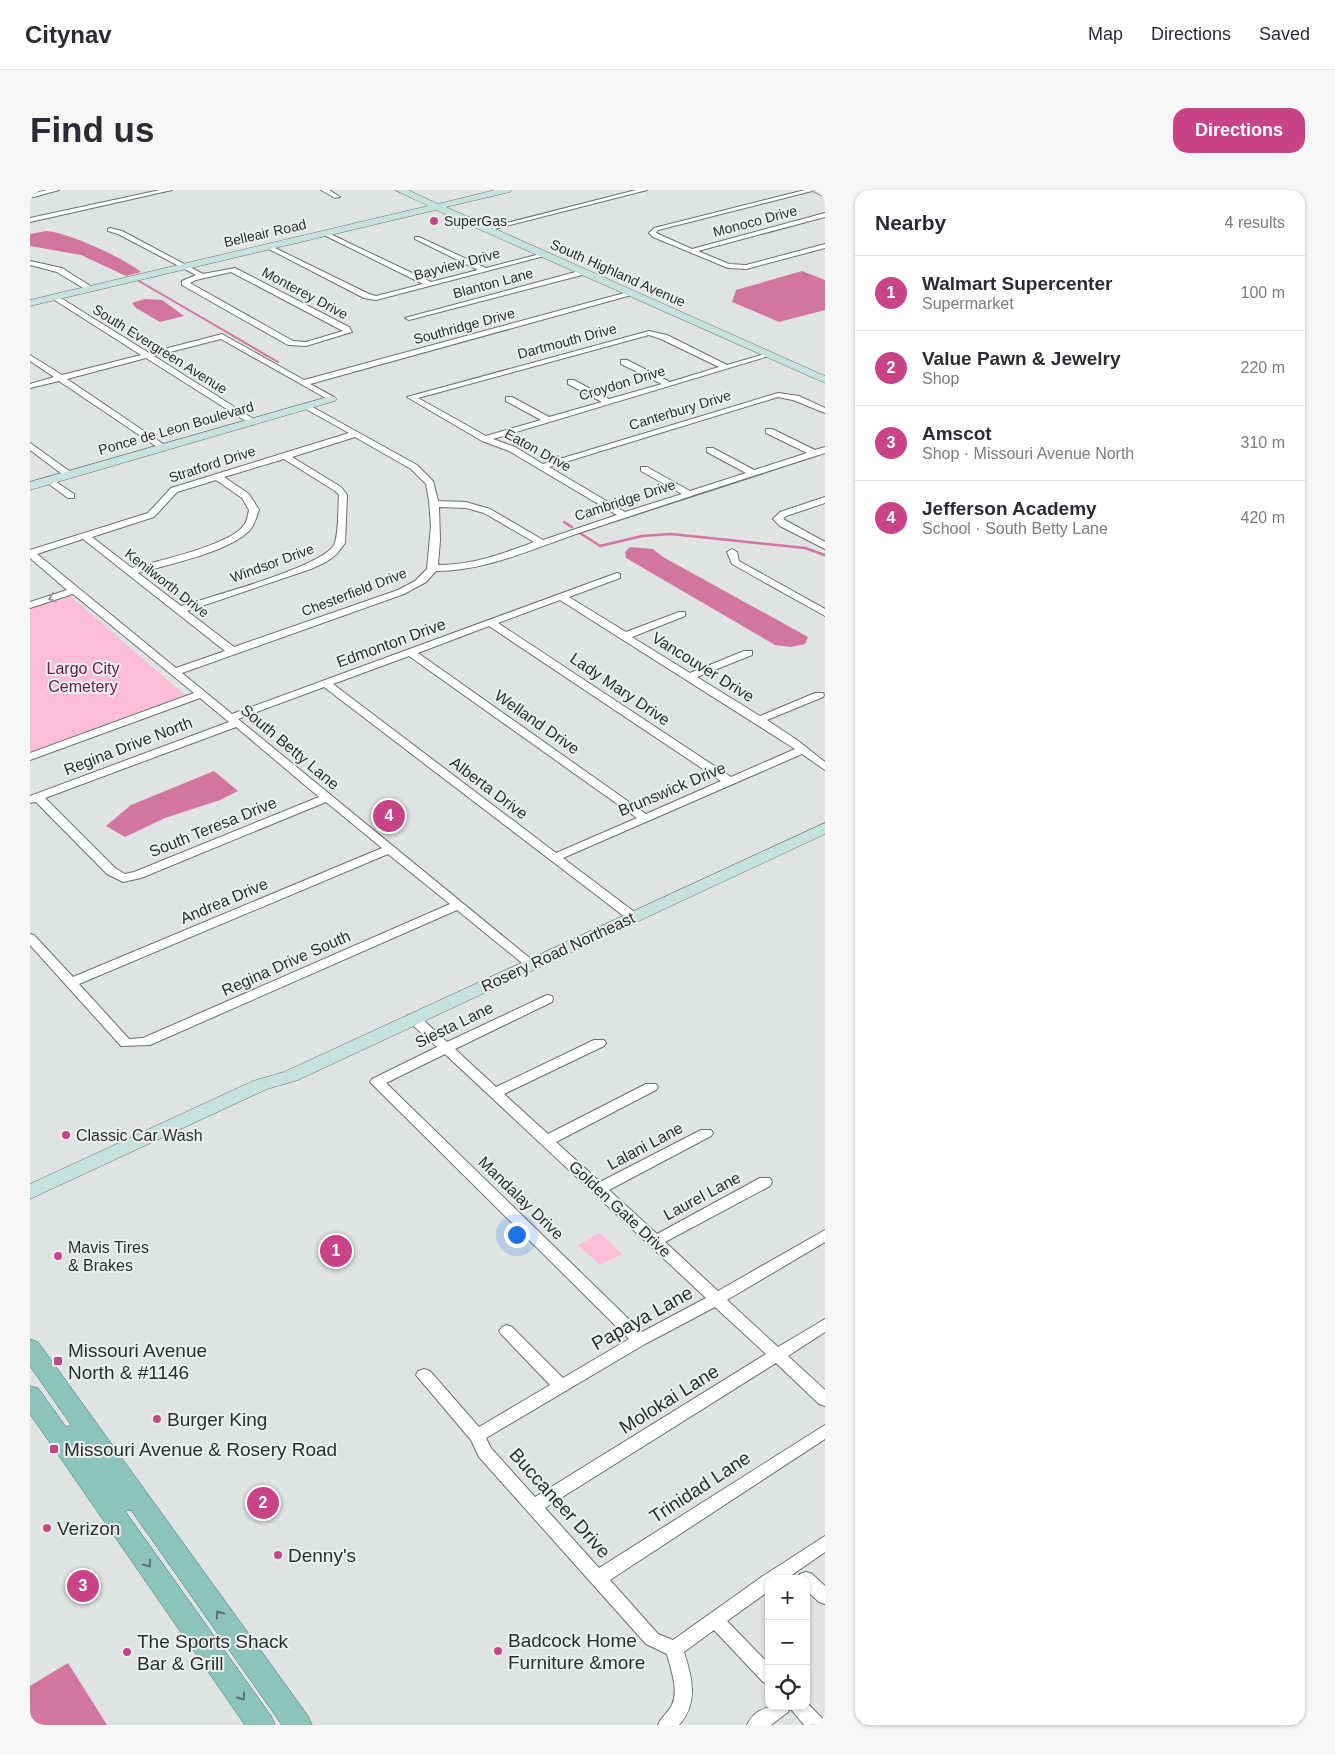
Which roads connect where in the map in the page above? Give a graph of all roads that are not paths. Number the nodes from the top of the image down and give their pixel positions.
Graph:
1 (56, 190) edge
2 (169, 190) edge
3 (324, 190) edge
4 (400, 190) edge
5 (506, 190) edge
6 (644, 190) edge
7 (814, 190) edge
8 (825, 194) edge
9 (30, 196) edge
10 (336, 197) dead end
11 (436, 207) junction
12 (30, 214) edge
13 (825, 215) edge
14 (34, 219) edge
15 (486, 229) junction
16 (110, 230) dead end
17 (324, 233) junction
18 (417, 238) dead end
19 (269, 246) junction
20 (825, 246) edge
21 (691, 250) junction
22 (544, 255) junction
23 (30, 263) edge
24 (184, 266) junction
25 (485, 270) junction
26 (583, 272) junction
27 (202, 276) junction
28 (430, 284) junction
29 (91, 289) junction
30 (631, 294) junction
31 (56, 297) junction
32 (30, 303) edge
33 (409, 318) dead end
34 (768, 355) junction
35 (148, 356) junction
36 (30, 357) edge
37 (624, 362) dead end
38 (726, 367) junction
39 (62, 378) junction
40 (825, 380) edge
41 (303, 382) junction
42 (571, 382) dead end
43 (668, 384) junction
44 (30, 386) edge
45 (411, 397) joint
46 (331, 399) joint
47 (509, 399) dead end
48 (608, 402) junction
49 (307, 406) junction
50 (825, 411) edge
51 (548, 420) junction
52 (252, 422) junction
53 (769, 431) dead end
54 (356, 434) junction
55 (485, 439) junction
56 (30, 446) edge
57 (163, 448) junction
58 (710, 450) dead end
59 (825, 450) edge
60 (814, 453) junction
61 (284, 456) junction
62 (541, 467) junction
63 (644, 469) dead end
64 (752, 473) junction
65 (68, 475) junction
66 (216, 476) junction
67 (49, 480) junction
68 (30, 486) edge
69 (689, 494) junction
70 (71, 496) dead end
71 (825, 500) edge
72 (435, 504) junction
73 (624, 515) junction
74 (85, 536) junction
75 (542, 543) junction
76 (825, 546) edge
77 (732, 552) dead end
78 (30, 553) edge
79 (433, 568) junction
80 (130, 572) junction
81 (617, 576) dead end
82 (73, 591) junction
83 (562, 596) junction
84 (30, 605) edge
85 (179, 610) junction
86 (825, 613) edge
87 (682, 614) dead end
88 (491, 623) junction
89 (625, 636) junction
90 (232, 651) junction
91 (410, 652) junction
92 (748, 653) dead end
93 (174, 672) junction
94 (691, 676) junction
95 (325, 683) junction
96 (202, 694) junction
97 (819, 695) dead end
98 (234, 720) junction
99 (759, 720) junction
100 (803, 750) junction
101 (30, 757) edge
102 (825, 767) edge
103 (730, 782) junction
104 (326, 798) junction
105 (34, 799) edge
106 (645, 818) junction
107 (825, 828) edge
108 (389, 848) junction
109 (554, 858) junction
110 (457, 905) junction
111 (633, 917) junction
112 (30, 938) edge
113 (531, 964) junction
114 (71, 983) junction
115 (547, 999) dead end
116 (413, 1018) junction
117 (599, 1043) dead end
118 (447, 1048) junction
119 (291, 1076) junction
120 (377, 1082) joint
121 (651, 1087) dead end
122 (495, 1093) junction
123 (706, 1133) dead end
124 (547, 1141) junction
125 (765, 1182) dead end
126 (599, 1189) junction
127 (30, 1192) edge
128 (30, 1203) edge
129 (825, 1235) edge
130 (656, 1241) junction
131 (717, 1299) junction
132 (825, 1325) edge
133 (507, 1331) dead end
134 (640, 1340) junction
135 (30, 1348) edge
136 (776, 1355) junction
137 (424, 1375) dead end
138 (561, 1386) junction
139 (825, 1400) edge
140 (36, 1403) edge
141 (825, 1431) edge
142 (477, 1436) junction
143 (138, 1499) junction
144 (534, 1506) junction
145 (123, 1528) junction
146 (163, 1535) junction
147 (825, 1543) edge
148 (791, 1564) junction
149 (777, 1575) edge
150 (802, 1575) edge
151 (598, 1578) junction
152 (810, 1583) edge
153 (765, 1584) edge
154 (825, 1597) edge
155 (716, 1620) junction
156 (674, 1649) junction
157 (765, 1672) edge
158 (777, 1710) edge
159 (802, 1710) edge
160 (261, 1725) edge
161 (298, 1725) edge
162 (667, 1725) edge
163 (756, 1725) edge
164 (816, 1725) edge

1 - 9 street
2 - 14 street
3 - 10 street
4 - 11 street, South Highland Avenue
5 - 11 street, Belleair Road
6 - 15 street
7 - 8 street
7 - 21 street
11 - 15 street, South Highland Avenue
11 - 17 street, Belleair Road
12 - 14 street
13 - 21 street, Monoco Drive
15 - 22 street, South Highland Avenue
16 - 24 street
17 - 19 street, Belleair Road
17 - 28 street
18 - 25 street
19 - 24 street, Belleair Road
19 - 28 street, Bayview Drive
20 - 21 street
22 - 25 street, Bayview Drive
22 - 26 street, South Highland Avenue
23 - 29 street, South Evergreen Avenue
24 - 27 street
24 - 29 street, Belleair Road
25 - 28 street, Bayview Drive
26 - 30 street, South Highland Avenue
26 - 33 street, Blanton Lane
27 - 27 street, Monterey Drive
29 - 31 street, Belleair Road
30 - 34 street, South Highland Avenue
30 - 41 street, Southridge Drive
31 - 32 street, Belleair Road
31 - 35 street, South Evergreen Avenue
34 - 38 street, Croydon Drive
34 - 40 street, South Highland Avenue
35 - 39 street
35 - 41 street
35 - 52 street, South Evergreen Avenue
36 - 39 street
37 - 43 street
38 - 43 street, Croydon Drive
38 - 45 street, Dartmouth Drive
39 - 44 street
39 - 57 street
41 - 46 street
42 - 48 street
43 - 48 street, Croydon Drive
45 - 55 street, Eaton Drive
46 - 49 street, Ponce de Leon Boulevard
47 - 51 street
48 - 51 street, Croydon Drive
49 - 52 street, Ponce de Leon Boulevard
49 - 54 street
50 - 62 street, Canterbury Drive
51 - 55 street, Croydon Drive
52 - 57 street, Ponce de Leon Boulevard
53 - 60 street
54 - 61 street, Stratford Drive
54 - 72 street
55 - 62 street, Eaton Drive
56 - 65 street
57 - 65 street, Ponce de Leon Boulevard
58 - 64 street
59 - 60 street, Cambridge Drive
60 - 64 street, Cambridge Drive
61 - 66 street, Stratford Drive
61 - 85 street, Windsor Drive
62 - 73 street, Eaton Drive
63 - 69 street
64 - 69 street, Cambridge Drive
65 - 67 street, Ponce de Leon Boulevard
66 - 74 street, Stratford Drive
66 - 80 street
67 - 68 street, Ponce de Leon Boulevard
67 - 70 street
69 - 73 street, Cambridge Drive
71 - 76 street
72 - 75 street
72 - 79 street
73 - 75 street, Cambridge Drive
74 - 78 street, Stratford Drive
74 - 80 street, Kenilworth Drive
75 - 79 street, Cambridge Drive
77 - 86 street
78 - 82 street, South Betty Lane
79 - 90 street, Chesterfield Drive
80 - 85 street, Kenilworth Drive
81 - 83 street, Edmonton Drive
82 -> 84 street
82 - 93 street, South Betty Lane
83 - 88 street, Edmonton Drive
83 - 89 street, Vancouver Drive
85 - 90 street, Kenilworth Drive
87 - 89 street
88 - 91 street, Edmonton Drive
88 - 103 street, Lady Mary Drive
89 - 94 street, Vancouver Drive
90 - 93 street, Chesterfield Drive
91 - 95 street, Edmonton Drive
91 - 106 street, Welland Drive
92 - 94 street
93 - 96 street, South Betty Lane
94 - 99 street, Vancouver Drive
95 - 98 street, Edmonton Drive
95 - 109 street, Alberta Drive
96 - 98 street, South Betty Lane
96 - 101 street
97 - 99 street
98 - 104 street, South Betty Lane
98 - 105 street, Regina Drive North
99 - 100 street, Vancouver Drive
100 - 102 street, Vancouver Drive
100 - 103 street, Brunswick Drive
103 - 106 street, Brunswick Drive
104 - 105 street, South Teresa Drive
104 - 108 street, South Betty Lane
106 - 109 street, Brunswick Drive
107 - 111 street, Rosery Road Northeast
108 - 110 street, South Betty Lane
108 - 114 street, Andrea Drive
109 - 111 street, Alberta Drive
110 - 113 street, South Betty Lane
110 - 114 street, Regina Drive South
111 - 113 street, Rosery Road Northeast
112 - 114 street
113 - 116 street, Rosery Road Northeast
115 - 118 street, Siesta Lane
116 - 118 street, Golden Gate Drive
116 - 119 street, Rosery Road Northeast
117 - 122 street
118 - 120 street, Siesta Lane
118 - 122 street, Golden Gate Drive
119 - 127 street, Rosery Road Northeast
119 - 128 street, Rosery Road Northeast
120 - 134 street, Mandalay Drive
121 - 124 street
122 - 124 street, Golden Gate Drive
123 - 126 street, Lalani Lane
124 - 126 street, Golden Gate Drive
125 - 130 street, Laurel Lane
126 - 130 street, Golden Gate Drive
129 - 131 street, Papaya Lane
130 - 131 street, Golden Gate Drive
131 - 134 street, Papaya Lane
131 - 136 street, Golden Gate Drive
132 - 136 street, Molokai Lane
133 - 138 street
134 - 138 street, Papaya Lane
135 - 143 main road
136 - 139 street, Golden Gate Drive
136 - 144 street, Molokai Lane
137 - 142 street, Buccaneer Drive
138 - 142 street, Papaya Lane
140 - 143 main road
140 - 145 main road
141 - 151 street, Trinidad Lane
142 - 144 street, Buccaneer Drive
143 - 146 main road
144 - 151 street, Buccaneer Drive
145 - 146 main road
145 -> 160 main road
161 -> 146 main road
147 - 148 street
148 - 149 street
148 - 150 street
151 - 156 street, Buccaneer Drive
152 - 154 street
153 - 155 street
155 - 156 street
155 - 157 street
156 - 162 street
158 - 163 street
159 - 164 street

